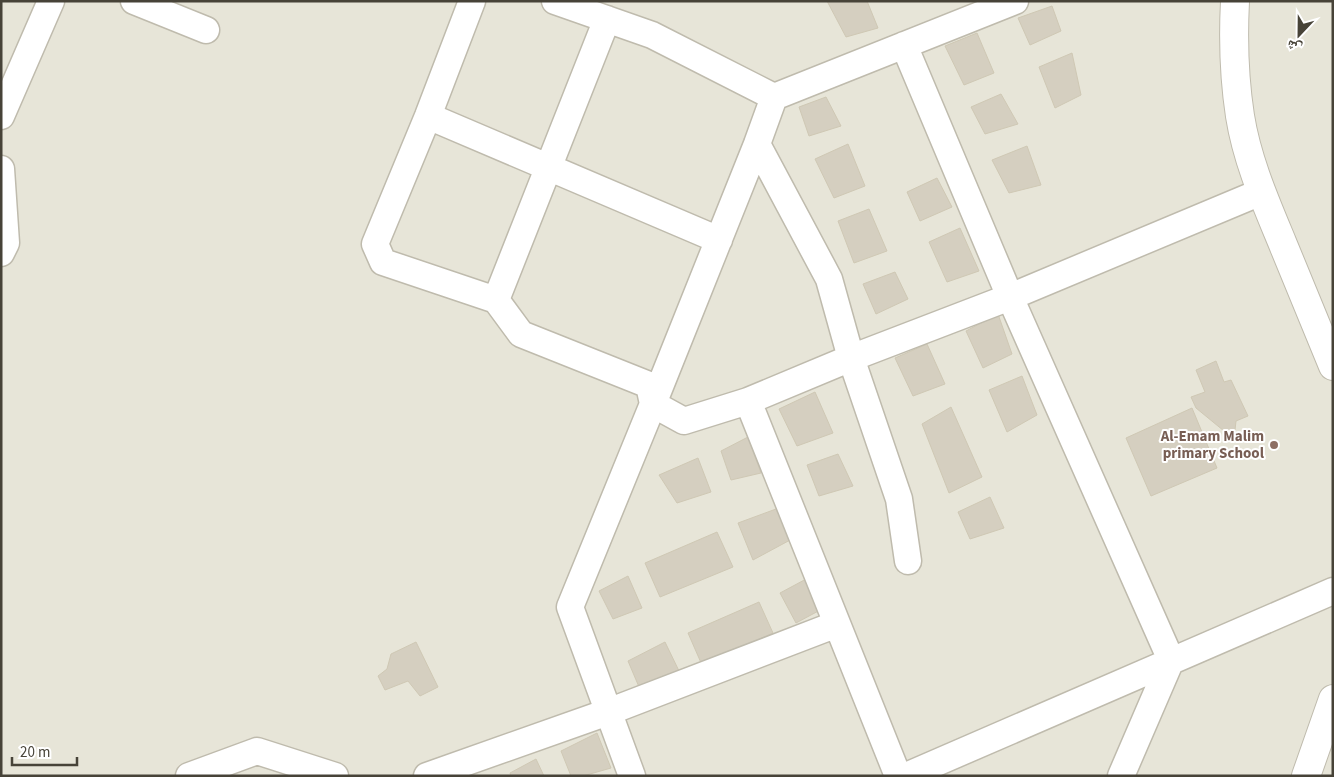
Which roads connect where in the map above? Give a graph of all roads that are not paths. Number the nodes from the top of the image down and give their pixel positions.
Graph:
1 (51, 1) edge
2 (134, 1) edge
3 (472, 1) edge
4 (555, 1) edge
5 (1015, 1) edge
6 (1236, 1) edge
7 (607, 19) junction
8 (206, 30) dead end
9 (904, 45) junction
10 (774, 97) junction
11 (1, 116) edge
12 (428, 116) junction
13 (757, 144) junction
14 (549, 166) junction
15 (1, 169) edge
16 (1261, 192) junction
17 (719, 240) junction
18 (1, 253) edge
19 (1010, 297) junction
20 (496, 300) junction
21 (851, 358) junction
22 (1333, 366) edge
23 (748, 401) junction
24 (653, 404) junction
25 (908, 561) dead end
26 (1333, 590) edge
27 (837, 624) junction
28 (1171, 660) junction
29 (1333, 699) edge
30 (608, 712) junction
31 (189, 776) edge
32 (335, 776) edge
33 (427, 776) edge
34 (632, 776) edge
35 (898, 776) edge
36 (906, 776) edge
37 (1121, 776) edge
38 (1306, 776) edge

1 - 11 street
2 - 8 street
3 - 12 street
4 - 7 street
5 - 9 street
6 - 16 street
7 - 10 street
7 - 14 street
9 - 10 street
9 - 19 street
10 - 13 street
12 - 14 street
12 - 20 street
13 - 17 street
13 - 21 street
14 - 17 street
14 - 20 street
15 - 18 street
16 - 19 street
16 - 22 street
17 - 24 street
19 - 21 street
19 - 28 street
20 - 24 street
21 - 23 street
21 - 25 street
23 - 24 street
23 - 27 street
24 - 30 street
26 - 28 street
27 - 30 street
27 - 35 street
28 - 36 street
28 - 37 street
29 - 38 street
30 - 33 street
30 - 34 street
31 - 32 street

